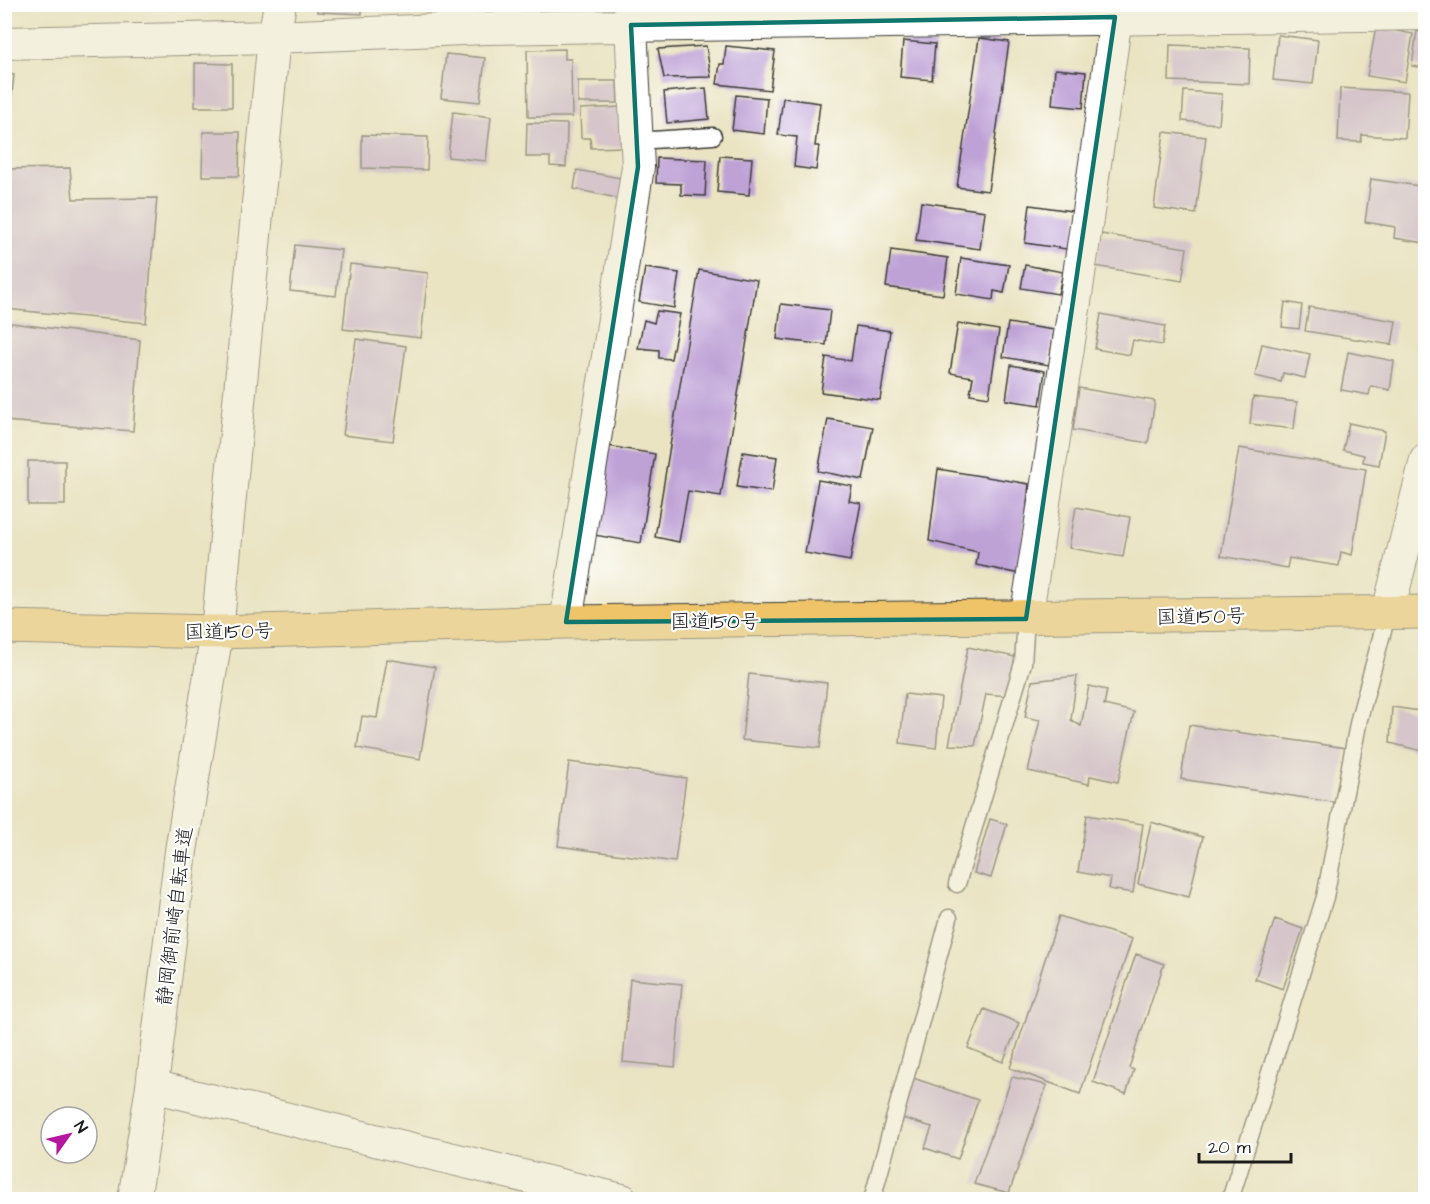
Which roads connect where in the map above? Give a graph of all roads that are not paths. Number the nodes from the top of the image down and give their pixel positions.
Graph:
1 (280, 4) edge
2 (1116, 11) edge
3 (1425, 14) edge
4 (630, 15) edge
5 (273, 37) junction
6 (4, 43) edge
7 (712, 136) dead end
8 (637, 141) junction
9 (1425, 460) edge
10 (1388, 612) junction
11 (1425, 612) edge
12 (1026, 619) junction
13 (566, 622) junction
14 (4, 627) edge
15 (217, 632) junction
16 (957, 884) dead end
17 (949, 918) dead end
18 (152, 1086) junction
19 (134, 1200) edge
20 (622, 1200) edge
21 (872, 1200) edge
22 (1230, 1200) edge

1 - 5 street, 静岡御前崎自転車道
2 - 3 street
2 - 4 street
2 - 12 street
4 - 5 street
4 - 8 street
5 - 6 street
5 - 15 street, 静岡御前崎自転車道
7 - 8 lane
8 - 13 street
9 - 10 street
10 - 11 highway, 国道150号
10 - 12 highway, 国道150号
10 - 22 lane
12 - 13 highway, 国道150号
12 - 16 lane
13 - 15 highway, 国道150号
14 - 15 highway, 国道150号
15 - 18 street, 静岡御前崎自転車道
17 - 21 lane
18 - 19 street, 静岡御前崎自転車道
18 - 20 street

